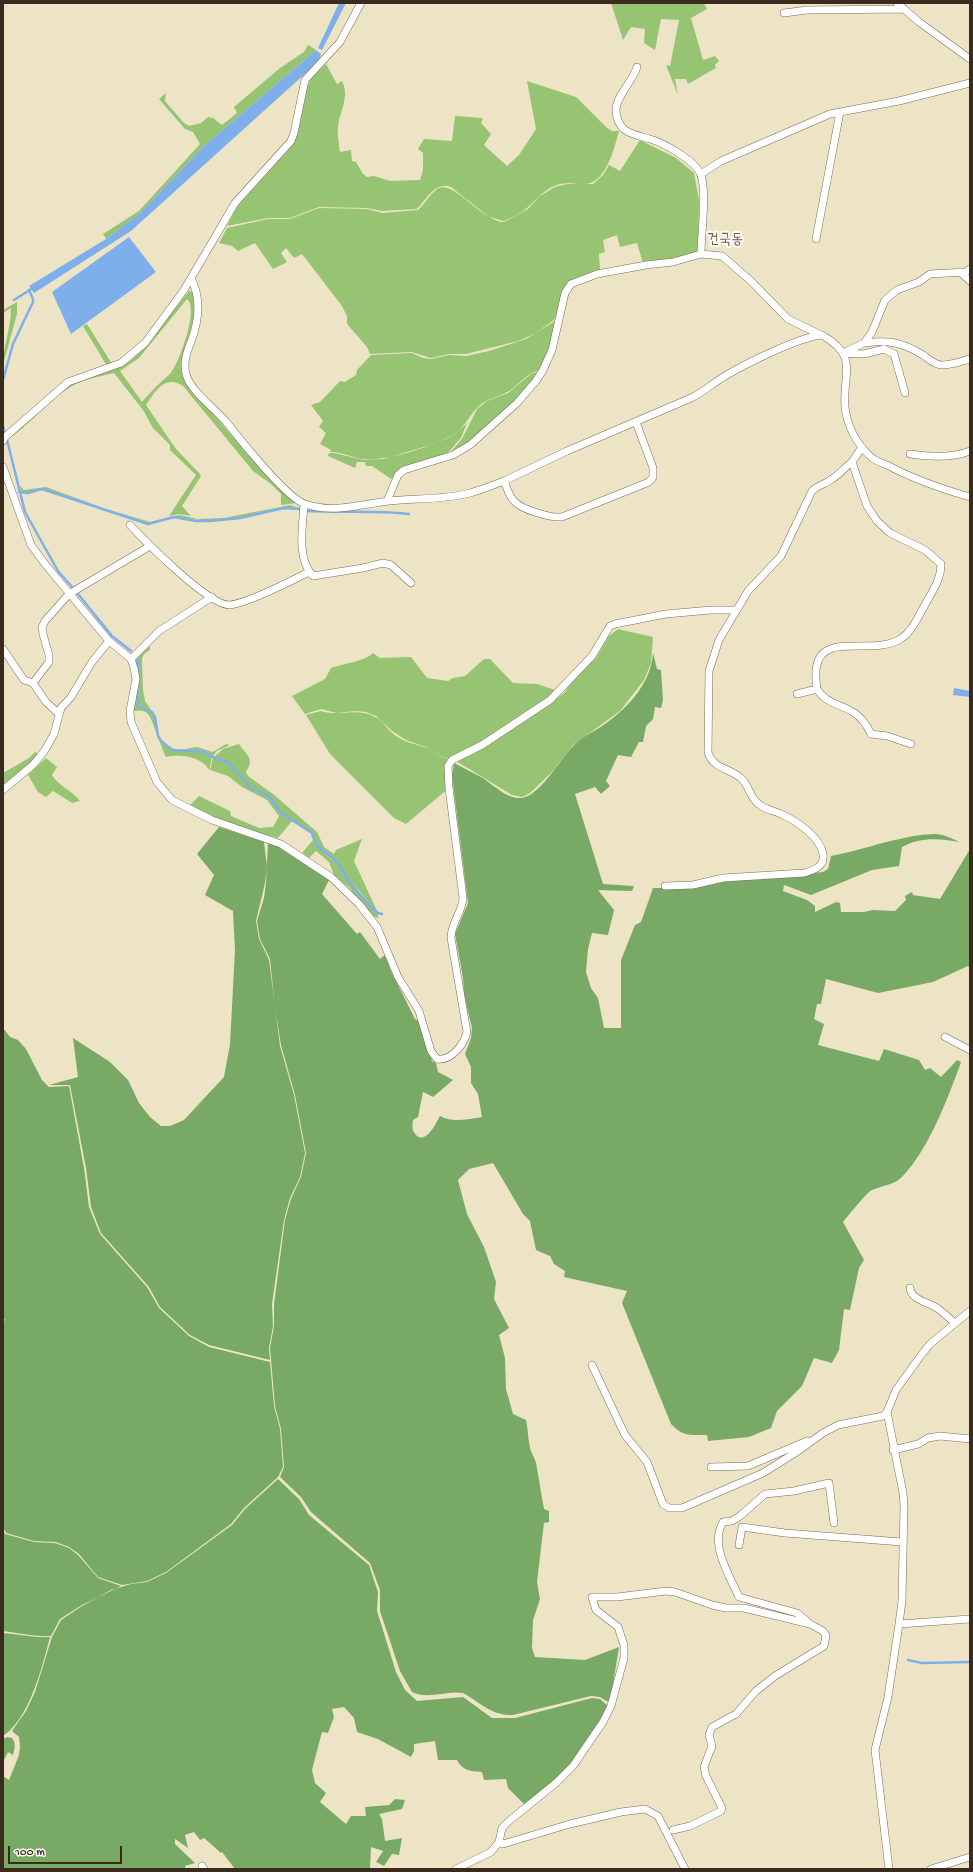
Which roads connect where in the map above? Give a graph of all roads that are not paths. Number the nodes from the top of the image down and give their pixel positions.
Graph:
1 (361, 3) edge
2 (897, 3) edge
3 (904, 9) junction
4 (784, 14) dead end
5 (970, 59) edge
6 (636, 66) dead end
7 (970, 83) edge
8 (840, 112) junction
9 (701, 174) junction
10 (816, 239) dead end
11 (701, 254) junction
12 (970, 269) edge
13 (960, 272) junction
14 (191, 278) junction
15 (970, 281) edge
16 (822, 335) junction
17 (864, 344) junction
18 (844, 353) junction
19 (970, 359) edge
20 (905, 392) dead end
21 (636, 422) junction
22 (3, 441) edge
23 (862, 447) junction
24 (970, 451) edge
25 (910, 454) dead end
26 (852, 462) junction
27 (3, 467) edge
28 (504, 481) junction
29 (970, 497) edge
30 (387, 501) junction
31 (304, 504) junction
32 (130, 525) dead end
33 (150, 546) junction
34 (309, 572) junction
35 (411, 582) dead end
36 (69, 594) junction
37 (212, 597) junction
38 (735, 610) junction
39 (110, 641) junction
40 (3, 650) edge
41 (130, 659) junction
42 (33, 683) junction
43 (816, 689) junction
44 (797, 694) dead end
45 (58, 713) junction
46 (911, 744) dead end
47 (3, 790) edge
48 (665, 886) dead end
49 (945, 1037) dead end
50 (970, 1050) edge
51 (910, 1288) dead end
52 (970, 1311) edge
53 (955, 1323) junction
54 (592, 1365) dead end
55 (887, 1412) junction
56 (815, 1438) junction
57 (970, 1439) edge
58 (893, 1450) junction
59 (711, 1467) dead end
60 (834, 1523) dead end
61 (902, 1542) junction
62 (739, 1545) dead end
63 (970, 1619) edge
64 (810, 1624) junction
65 (899, 1624) junction
66 (670, 1832) junction
67 (499, 1842) junction
68 (970, 1857) edge
69 (456, 1869) edge
70 (685, 1869) edge
71 (889, 1869) edge
72 (931, 1869) edge

1 - 14 street
2 - 3 street
3 - 4 street
3 - 5 street
6 - 9 street
7 - 8 street
8 - 9 street
8 - 10 street
9 - 11 street
11 - 16 street
11 - 30 street
12 - 13 street
13 - 15 street
13 - 17 street
14 - 22 street
14 - 31 street
16 - 18 street
16 - 21 street
17 - 18 street
17 - 19 street
18 - 20 street
18 - 23 street
21 - 28 street
21 - 28 street
23 - 26 street
23 - 29 street
24 - 25 street
26 - 38 street
26 - 43 street
27 - 36 street
28 - 30 street
30 - 31 street
31 - 34 street
32 - 33 street
33 - 36 street
33 - 37 street
34 - 35 street
34 - 37 street
36 - 39 street
36 - 42 street
37 - 41 street
38 - 41 street
38 - 48 street
39 - 41 street
39 - 45 street
40 - 42 street
42 - 45 street
43 - 44 street
43 - 46 street
45 - 47 street
49 - 50 street
51 - 53 street
52 - 53 street
53 - 55 street
54 - 56 street
55 - 56 street
55 - 58 street
56 - 59 street
57 - 58 street
58 - 61 street
60 - 64 street
61 - 62 street
61 - 65 street
63 - 65 street
64 - 66 street
64 - 67 street
65 - 71 street
66 - 67 street
66 - 70 street
67 - 69 street
68 - 72 street

